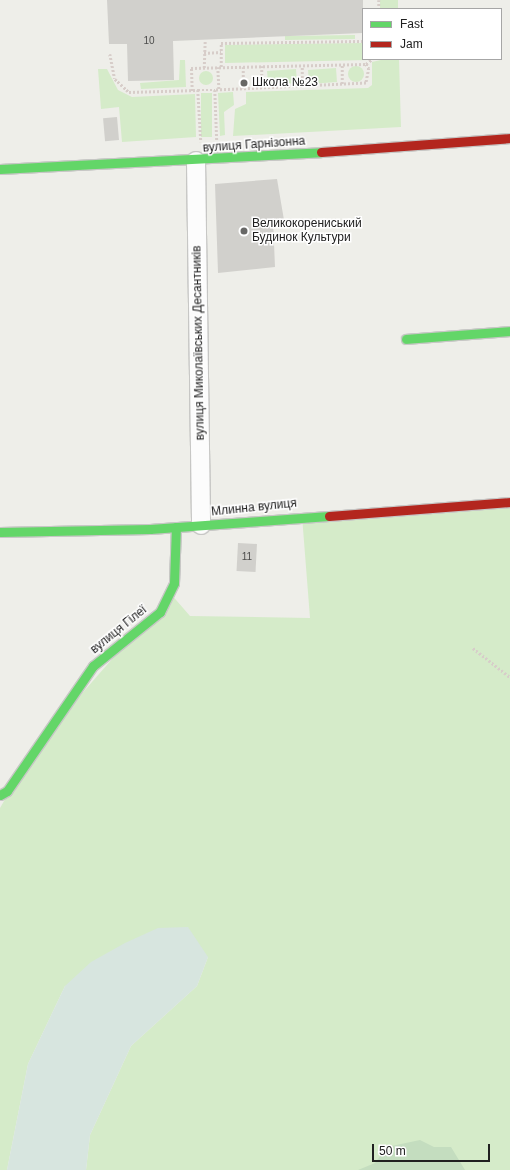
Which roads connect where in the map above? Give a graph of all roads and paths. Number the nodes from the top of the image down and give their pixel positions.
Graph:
1 (204, 40) dead end
2 (362, 41) edge
3 (221, 52) junction
4 (204, 53) junction
5 (110, 54) dead end
6 (371, 60) edge
7 (342, 64) junction
8 (366, 64) junction
9 (262, 66) junction
10 (302, 66) junction
11 (220, 67) junction
12 (243, 67) junction
13 (204, 68) junction
14 (342, 84) junction
15 (302, 86) junction
16 (262, 88) junction
17 (243, 89) junction
18 (198, 90) junction
19 (215, 90) junction
20 (219, 90) junction
21 (192, 91) junction
22 (510, 138) edge
23 (218, 160) junction
24 (198, 161) junction
25 (0, 169) edge
26 (510, 331) edge
27 (406, 339) dead end
28 (510, 502) edge
29 (201, 525) junction
30 (176, 527) junction
31 (0, 532) edge
32 (472, 648) dead end
33 (510, 677) edge
34 (0, 795) edge

1 - 4 path
2 - 3 path
3 - 4 path
3 - 11 path
4 - 13 path
5 - 21 path
6 - 8 path
7 - 8 path
7 - 10 path
7 - 14 path
8 - 14 path
9 - 10 path
9 - 12 path
9 - 16 path
10 - 15 path
11 - 12 path
11 - 13 path
11 - 20 path
12 - 17 path
13 - 21 path
14 - 15 path
15 - 16 path
16 - 17 path
17 - 20 path
18 - 19 path
18 - 21 path
18 - 24 path
19 - 20 path
19 - 23 path
22 - 23 street, вулиця Гарнізонна
23 - 24 street, вулиця Гарнізонна
24 - 25 street, вулиця Гарнізонна
24 - 29 street, вулиця Миколаївських Десантників
26 - 27 street
28 - 29 street, Млинна вулиця
29 - 30 street, Млинна вулиця
30 - 31 street, Млинна вулиця
30 - 34 street, вулиця Гілеї
32 - 33 path

